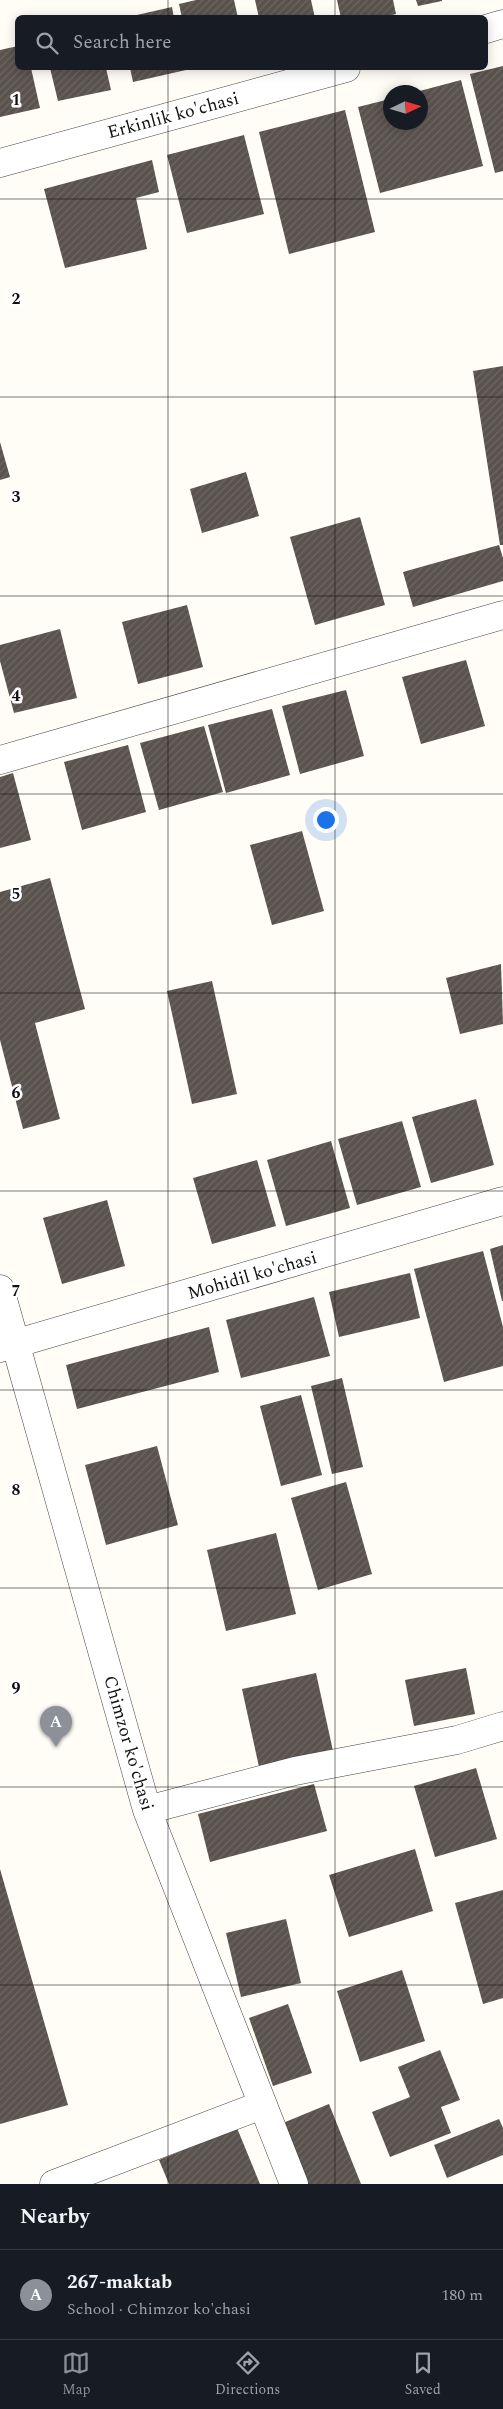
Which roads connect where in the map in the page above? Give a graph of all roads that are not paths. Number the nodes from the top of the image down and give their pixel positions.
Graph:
1 (503, 24) edge
2 (488, 28) edge
3 (339, 70) edge
4 (0, 163) edge
5 (503, 615) edge
6 (0, 760) edge
7 (503, 1201) edge
8 (0, 1289) edge
9 (8, 1346) edge
10 (503, 1726) edge
11 (147, 1810) junction
12 (262, 2105) junction
13 (54, 2184) edge
14 (294, 2184) edge

1 - 2 street
3 - 4 street, Erkinlik ko'chasi
5 - 6 street
7 - 9 street, Mohidil ko'chasi
8 - 9 street, Chimzor ko'chasi
9 - 11 street, Chimzor ko'chasi
10 - 11 street
11 - 12 street, Chimzor ko'chasi
12 - 13 street
12 - 14 street, Chimzor ko'chasi

